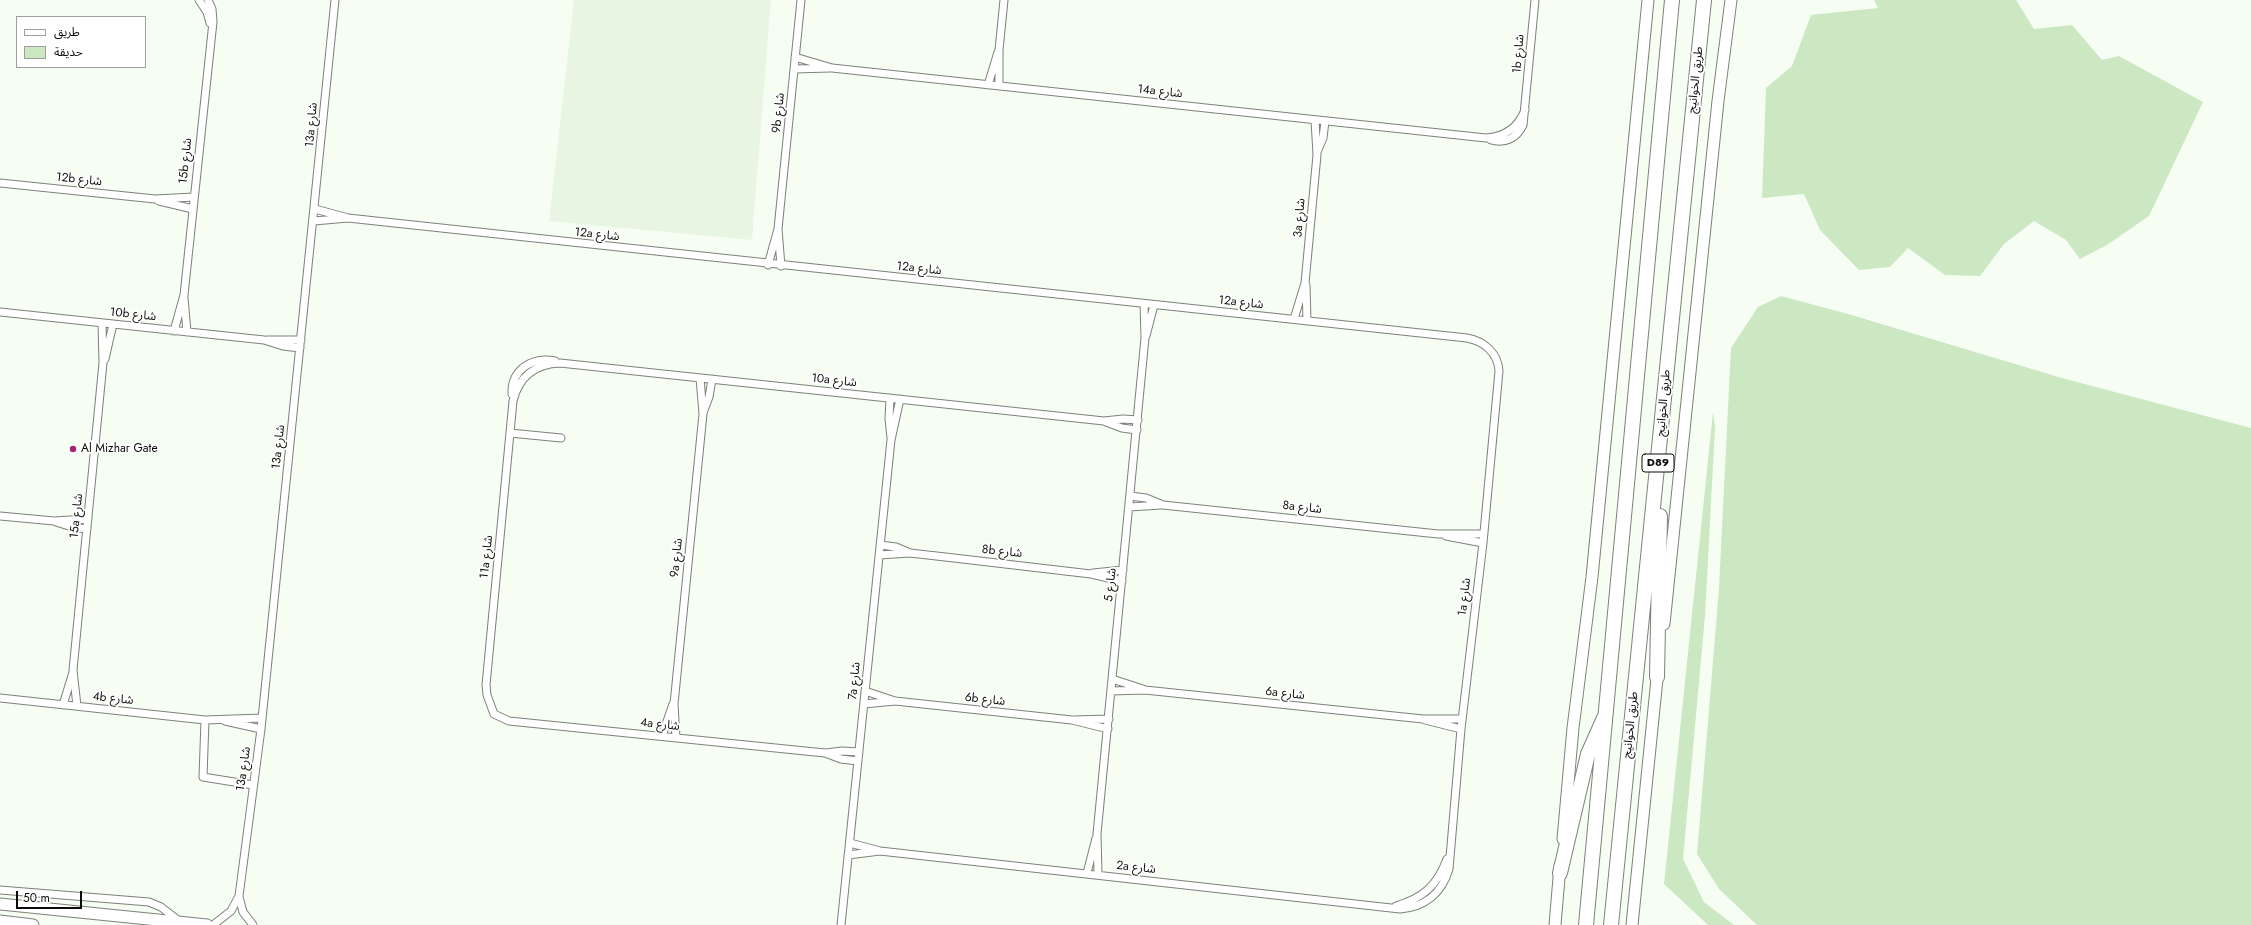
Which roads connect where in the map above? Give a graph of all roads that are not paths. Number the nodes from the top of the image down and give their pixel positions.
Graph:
1 (203, 0) edge
2 (335, 0) edge
3 (801, 0) edge
4 (1004, 0) edge
5 (1535, 0) edge
6 (1648, 0) edge
7 (1672, 0) edge
8 (1704, 0) edge
9 (1731, 0) edge
10 (999, 50) junction
11 (796, 58) junction
12 (832, 68) junction
13 (794, 69) junction
14 (988, 85) junction
15 (999, 86) junction
16 (1315, 120) junction
17 (1325, 121) junction
18 (1514, 132) joint
19 (1316, 154) junction
20 (0, 183) edge
21 (194, 197) junction
22 (155, 199) junction
23 (315, 208) junction
24 (193, 210) junction
25 (348, 218) junction
26 (314, 221) junction
27 (778, 229) junction
28 (768, 265) junction
29 (781, 266) junction
30 (1305, 283) junction
31 (184, 296) junction
32 (1144, 304) junction
33 (1154, 305) junction
34 (0, 312) edge
35 (1294, 319) junction
36 (1308, 321) junction
37 (102, 323) junction
38 (113, 324) junction
39 (174, 331) junction
40 (187, 332) junction
41 (1146, 338) junction
42 (264, 340) junction
43 (301, 340) junction
44 (1486, 346) joint
45 (300, 348) junction
46 (103, 364) junction
47 (530, 367) joint
48 (700, 378) junction
49 (712, 379) junction
50 (890, 398) junction
51 (900, 399) junction
52 (703, 414) junction
53 (1138, 420) junction
54 (1104, 421) junction
55 (1137, 430) junction
56 (510, 433) junction
57 (561, 438) dead end
58 (891, 440) junction
59 (1660, 451) junction
60 (1130, 496) junction
61 (1163, 505) junction
62 (1129, 507) junction
63 (0, 516) edge
64 (88, 519) junction
65 (54, 521) junction
66 (87, 529) junction
67 (1438, 534) junction
68 (1484, 534) junction
69 (1483, 543) junction
70 (880, 545) junction
71 (910, 553) junction
72 (879, 555) junction
73 (1123, 570) junction
74 (1091, 574) junction
75 (1122, 581) junction
76 (73, 670) junction
77 (1657, 677) junction
78 (1112, 679) junction
79 (1145, 690) junction
80 (865, 691) junction
81 (1111, 691) junction
82 (0, 698) edge
83 (895, 701) junction
84 (674, 704) junction
85 (864, 704) junction
86 (63, 705) junction
87 (77, 706) junction
88 (1607, 712) junction
89 (494, 714) joint
90 (262, 718) junction
91 (1109, 719) junction
92 (1462, 719) junction
93 (205, 720) junction
94 (223, 720) junction
95 (1072, 720) junction
96 (1423, 720) junction
97 (261, 729) junction
98 (1108, 729) junction
99 (1461, 729) junction
100 (662, 736) junction
101 (676, 738) junction
102 (859, 752) junction
103 (825, 753) junction
104 (858, 761) junction
105 (253, 785) junction
106 (1097, 834) junction
107 (850, 843) junction
108 (880, 851) junction
109 (848, 855) junction
110 (1087, 873) junction
111 (1560, 873) junction
112 (1098, 874) junction
113 (0, 890) edge
114 (1433, 891) joint
115 (239, 896) junction
116 (0, 904) edge
117 (0, 921) edge
118 (181, 923) junction
119 (33, 925) edge
120 (207, 925) edge
121 (213, 925) edge
122 (253, 925) edge
123 (841, 925) edge
124 (1555, 925) edge
125 (1586, 925) edge
126 (1611, 925) edge
127 (1632, 925) edge

1 - 21 street, 15b شارع
2 - 23 street, 13a شارع
3 - 11 street, 9b شارع
4 - 10 street
5 - 18 street, 1b شارع
6 - 111 street
7 - 88 highway, طريق الخوانيج / D89
8 - 59 highway, طريق الخوانيج / D89
9 - 77 street
10 - 14 street
10 - 15 street
11 - 12 street, 14a شارع
11 - 13 street, 9b شارع
12 - 13 street, 14a شارع
12 - 14 street, 14a شارع
13 - 27 street, 9b شارع
14 - 15 street, 14a شارع
15 - 16 street, 14a شارع
16 - 17 street, 14a شارع
16 - 19 street, 3a شارع
17 - 18 street, 14a شارع
17 - 19 street, 3a شارع
19 - 30 street, 3a شارع
20 - 22 street, 12b شارع
21 - 22 street, 12b شارع
21 - 24 street, 15b شارع
22 - 24 street, 12b شارع
23 - 25 street, 12a شارع
23 - 26 street, 13a شارع
24 - 31 street, 15b شارع
25 - 26 street, 12a شارع
25 - 28 street, 12a شارع
26 - 43 street, 13a شارع
27 - 28 street, 9b شارع
27 - 29 street, 9b شارع
28 - 29 street, 12a شارع
29 - 32 street, 12a شارع
30 - 35 street, 3a شارع
30 - 36 street, 3a شارع
31 - 39 street, 15b شارع
31 - 40 street, 15b شارع
32 - 33 street, 12a شارع
32 - 41 street, شارع 5
33 - 35 street, 12a شارع
33 - 41 street, شارع 5
34 - 37 street, 10b شارع
35 - 36 street, 12a شارع
36 - 44 street, 12a شارع
37 - 38 street, 10b شارع
37 - 46 street, 15a شارع
38 - 39 street, 10b شارع
38 - 46 street, 15a شارع
39 - 40 street, 10b شارع
40 - 42 street, 10b شارع
41 - 53 street, شارع 5
42 - 43 street, 10b شارع
42 - 45 street, 10b شارع
43 - 45 street, 13a شارع
44 - 68 street, 1a شارع
45 - 90 street, 13a شارع
46 - 64 street, 15a شارع
47 - 48 street, 10a شارع
47 - 56 street, 11a شارع
48 - 49 street, 10a شارع
48 - 52 street, 9a شارع
49 - 50 street, 10a شارع
49 - 52 street, 9a شارع
50 - 51 street, 10a شارع
50 - 58 street, 7a شارع
51 - 54 street, 10a شارع
51 - 58 street, 7a شارع
52 - 84 street, 9a شارع
53 - 54 street, 10a شارع
53 - 55 street, شارع 5
54 - 55 street, 10a شارع
55 - 60 street, شارع 5
56 - 57 street
56 - 89 street, 11a شارع
58 - 70 street, 7a شارع
59 - 77 highway
59 - 126 highway, طريق الخوانيج / D89
60 - 61 street, 8a شارع
60 - 62 street, شارع 5
61 - 62 street, 8a شارع
61 - 67 street, 8a شارع
62 - 73 street, شارع 5
63 - 65 street
64 - 65 street
64 - 66 street, 15a شارع
65 - 66 street
66 - 76 street, 15a شارع
67 - 68 street, 8a شارع
67 - 69 street, 8a شارع
68 - 69 street, 1a شارع
69 - 92 street, 1a شارع
70 - 71 street, 8b شارع
70 - 72 street, 7a شارع
71 - 72 street, 8b شارع
71 - 74 street, 8b شارع
72 - 80 street, 7a شارع
73 - 74 street, 8b شارع
73 - 75 street, شارع 5
74 - 75 street, 8b شارع
75 - 78 street, شارع 5
76 - 86 street, 15a شارع
76 - 87 street, 15a شارع
77 - 127 street
78 - 79 street, 6a شارع
78 - 81 street, شارع 5
79 - 81 street, 6a شارع
79 - 96 street, 6a شارع
80 - 83 street, 6b شارع
80 - 85 street, 7a شارع
81 - 91 street, شارع 5
82 - 86 street, 4b شارع
83 - 85 street, 6b شارع
83 - 95 street, 6b شارع
84 - 100 street, 9a شارع
84 - 101 street, 9a شارع
85 - 102 street, 7a شارع
86 - 87 street, 4b شارع
87 - 93 street, 4b شارع
88 - 111 highway
88 - 125 highway, طريق الخوانيج / D89
89 - 100 street, 4a شارع
90 - 94 street, 4b شارع
90 - 97 street, 13a شارع
91 - 95 street, 6b شارع
91 - 98 street, شارع 5
92 - 96 street, 6a شارع
92 - 99 street, 1a شارع
93 - 94 street, 4b شارع
93 - 105 street
94 - 97 street, 4b شارع
95 - 98 street, 6b شارع
96 - 99 street, 6a شارع
97 - 105 street, 13a شارع
98 - 106 street, شارع 5
99 - 114 street, 1a شارع
100 - 101 street, 4a شارع
101 - 103 street, 4a شارع
102 - 103 street, 4a شارع
102 - 104 street, 7a شارع
103 - 104 street, 4a شارع
104 - 107 street, 7a شارع
105 - 115 street, 13a شارع
106 - 110 street, شارع 5
106 - 112 street, شارع 5
107 - 108 street, 2a شارع
107 - 109 street, 7a شارع
108 - 109 street, 2a شارع
108 - 110 street, 2a شارع
109 - 123 street, 7a شارع
110 - 112 street, 2a شارع
111 - 124 street
112 - 114 street, 2a شارع
113 - 118 street
115 - 121 street, 13a شارع
115 - 122 street, 13a شارع
116 - 118 street
117 - 119 street
118 - 120 street

